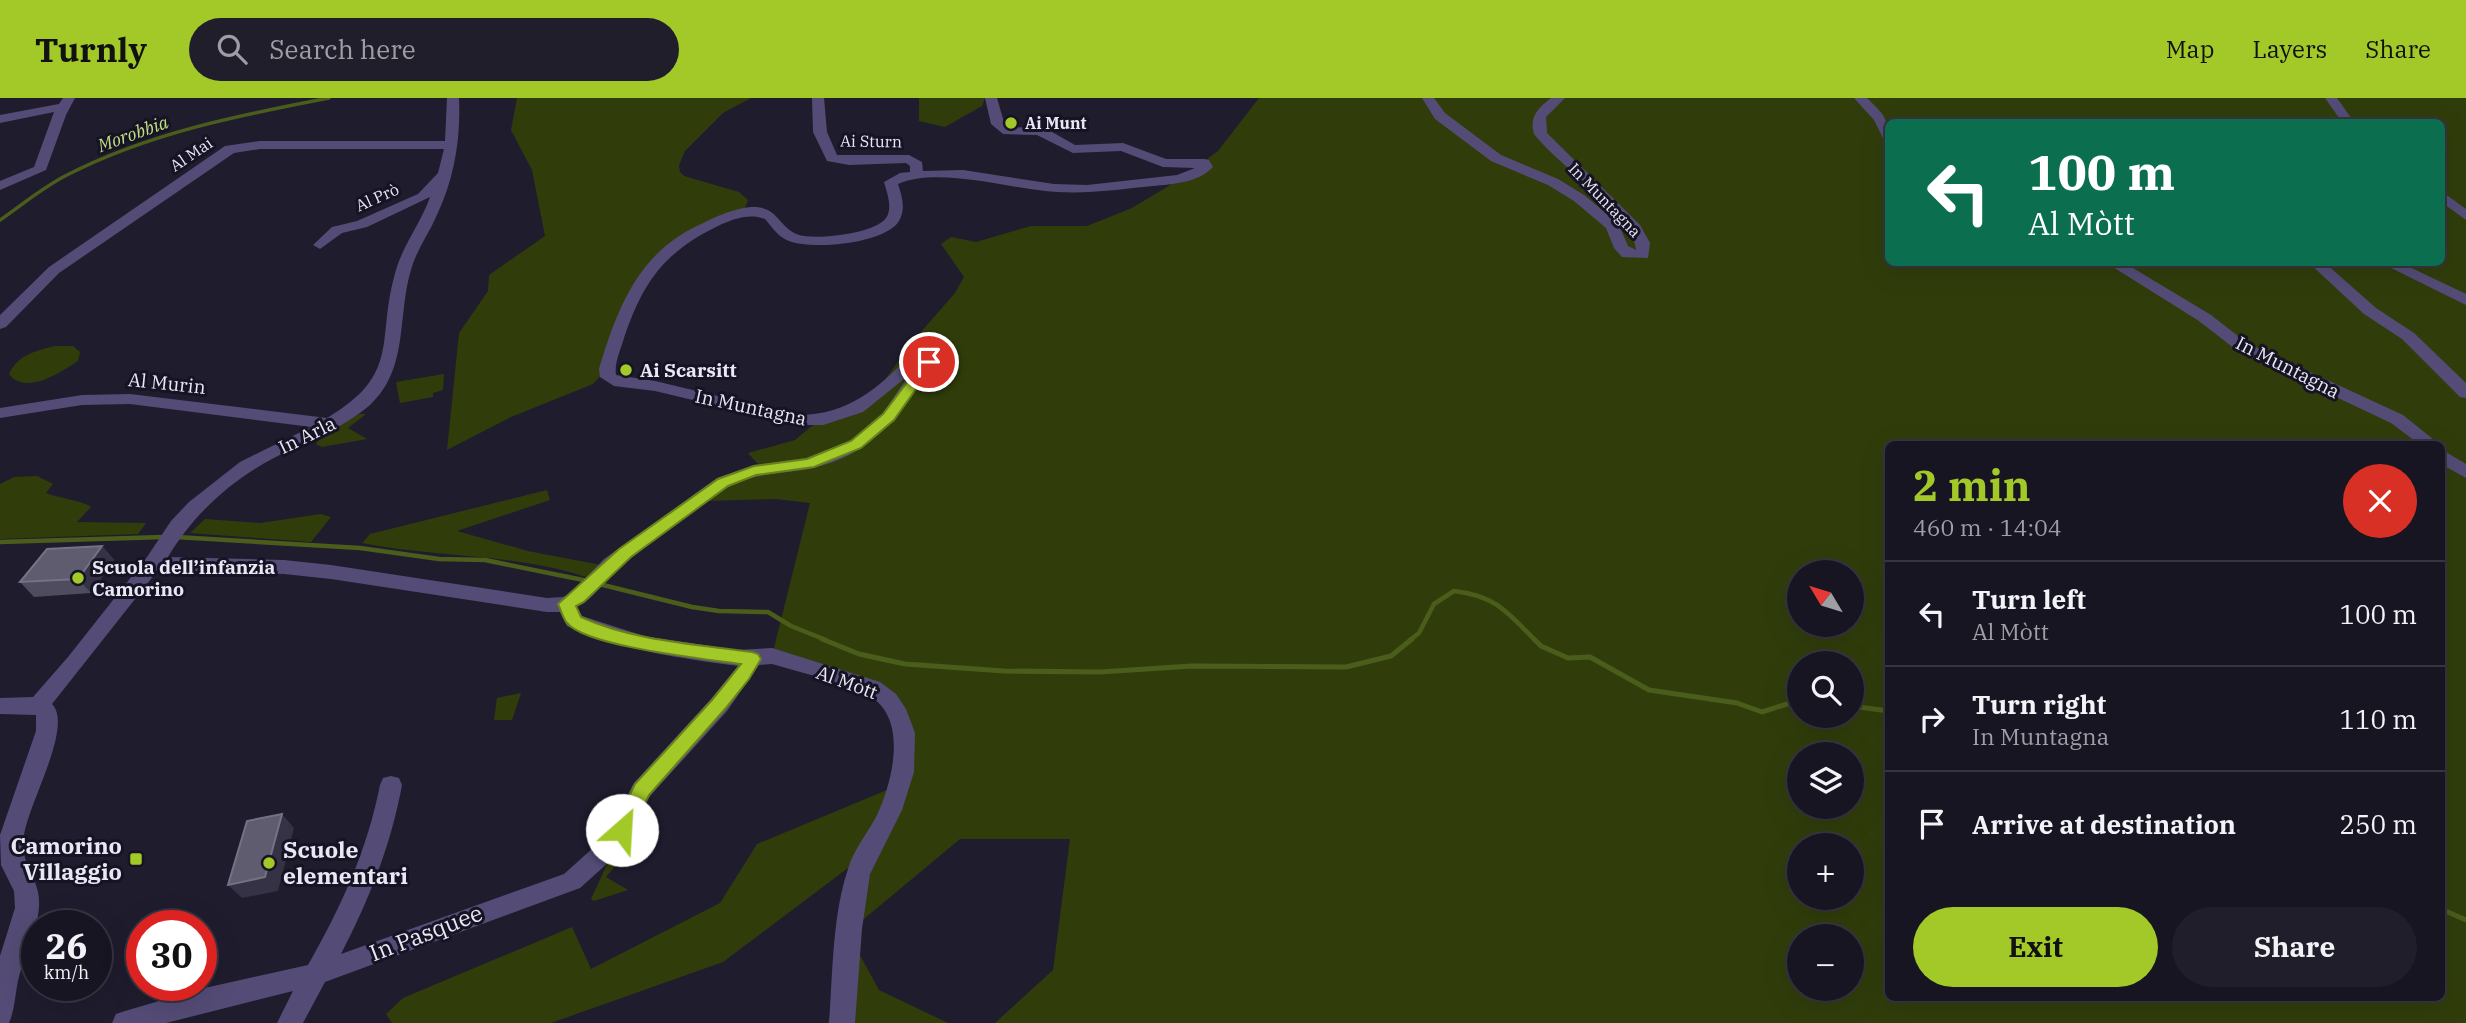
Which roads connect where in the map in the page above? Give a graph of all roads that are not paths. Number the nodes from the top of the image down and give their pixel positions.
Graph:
1 (453, 98) edge
2 (818, 98) edge
3 (991, 98) edge
4 (1428, 98) edge
5 (1559, 98) edge
6 (1860, 98) edge
7 (2331, 98) edge
8 (65, 103) edge
9 (0, 119) edge
10 (2346, 119) edge
11 (1885, 129) edge
12 (450, 145) junction
13 (444, 174) junction
14 (916, 176) junction
15 (0, 186) edge
16 (2445, 198) edge
17 (2466, 216) edge
18 (320, 246) dead end
19 (2119, 266) edge
20 (2319, 266) edge
21 (2394, 266) edge
22 (2466, 300) edge
23 (0, 324) edge
24 (2466, 393) edge
25 (0, 413) edge
26 (330, 424) junction
27 (2414, 430) joint
28 (2427, 441) edge
29 (2445, 458) edge
30 (2466, 472) edge
31 (159, 555) junction
32 (575, 598) junction
33 (752, 659) junction
34 (38, 705) junction
35 (0, 706) edge
36 (391, 785) dead end
37 (313, 975) junction
38 (0, 1014) edge
39 (125, 1023) edge
40 (290, 1023) edge
41 (842, 1023) edge

1 - 12 street, In Arla
2 - 14 street, Ai Sturn
3 - 14 street
4 - 5 street, In Muntagna
6 - 11 street
7 - 10 street
8 - 9 street
8 - 15 street
12 - 13 street, In Arla
12 - 23 street, Al Mai
13 - 18 street, Al Prò
13 - 26 street, In Arla
14 - 32 street, In Muntagna
16 - 17 street
19 - 27 street, In Muntagna
20 - 24 street
21 - 22 street
25 - 26 street, Al Murin
26 - 31 street, In Arla
27 - 28 street, In Muntagna
29 - 30 street
31 - 32 street
31 - 34 street, In Arla
32 - 33 street, Al Mòtt
33 - 37 street, In Pasquee
33 - 41 street, Al Mòtt
34 - 35 street
34 - 38 street
36 - 37 street
37 - 39 street, In Pasquee
37 - 40 street

